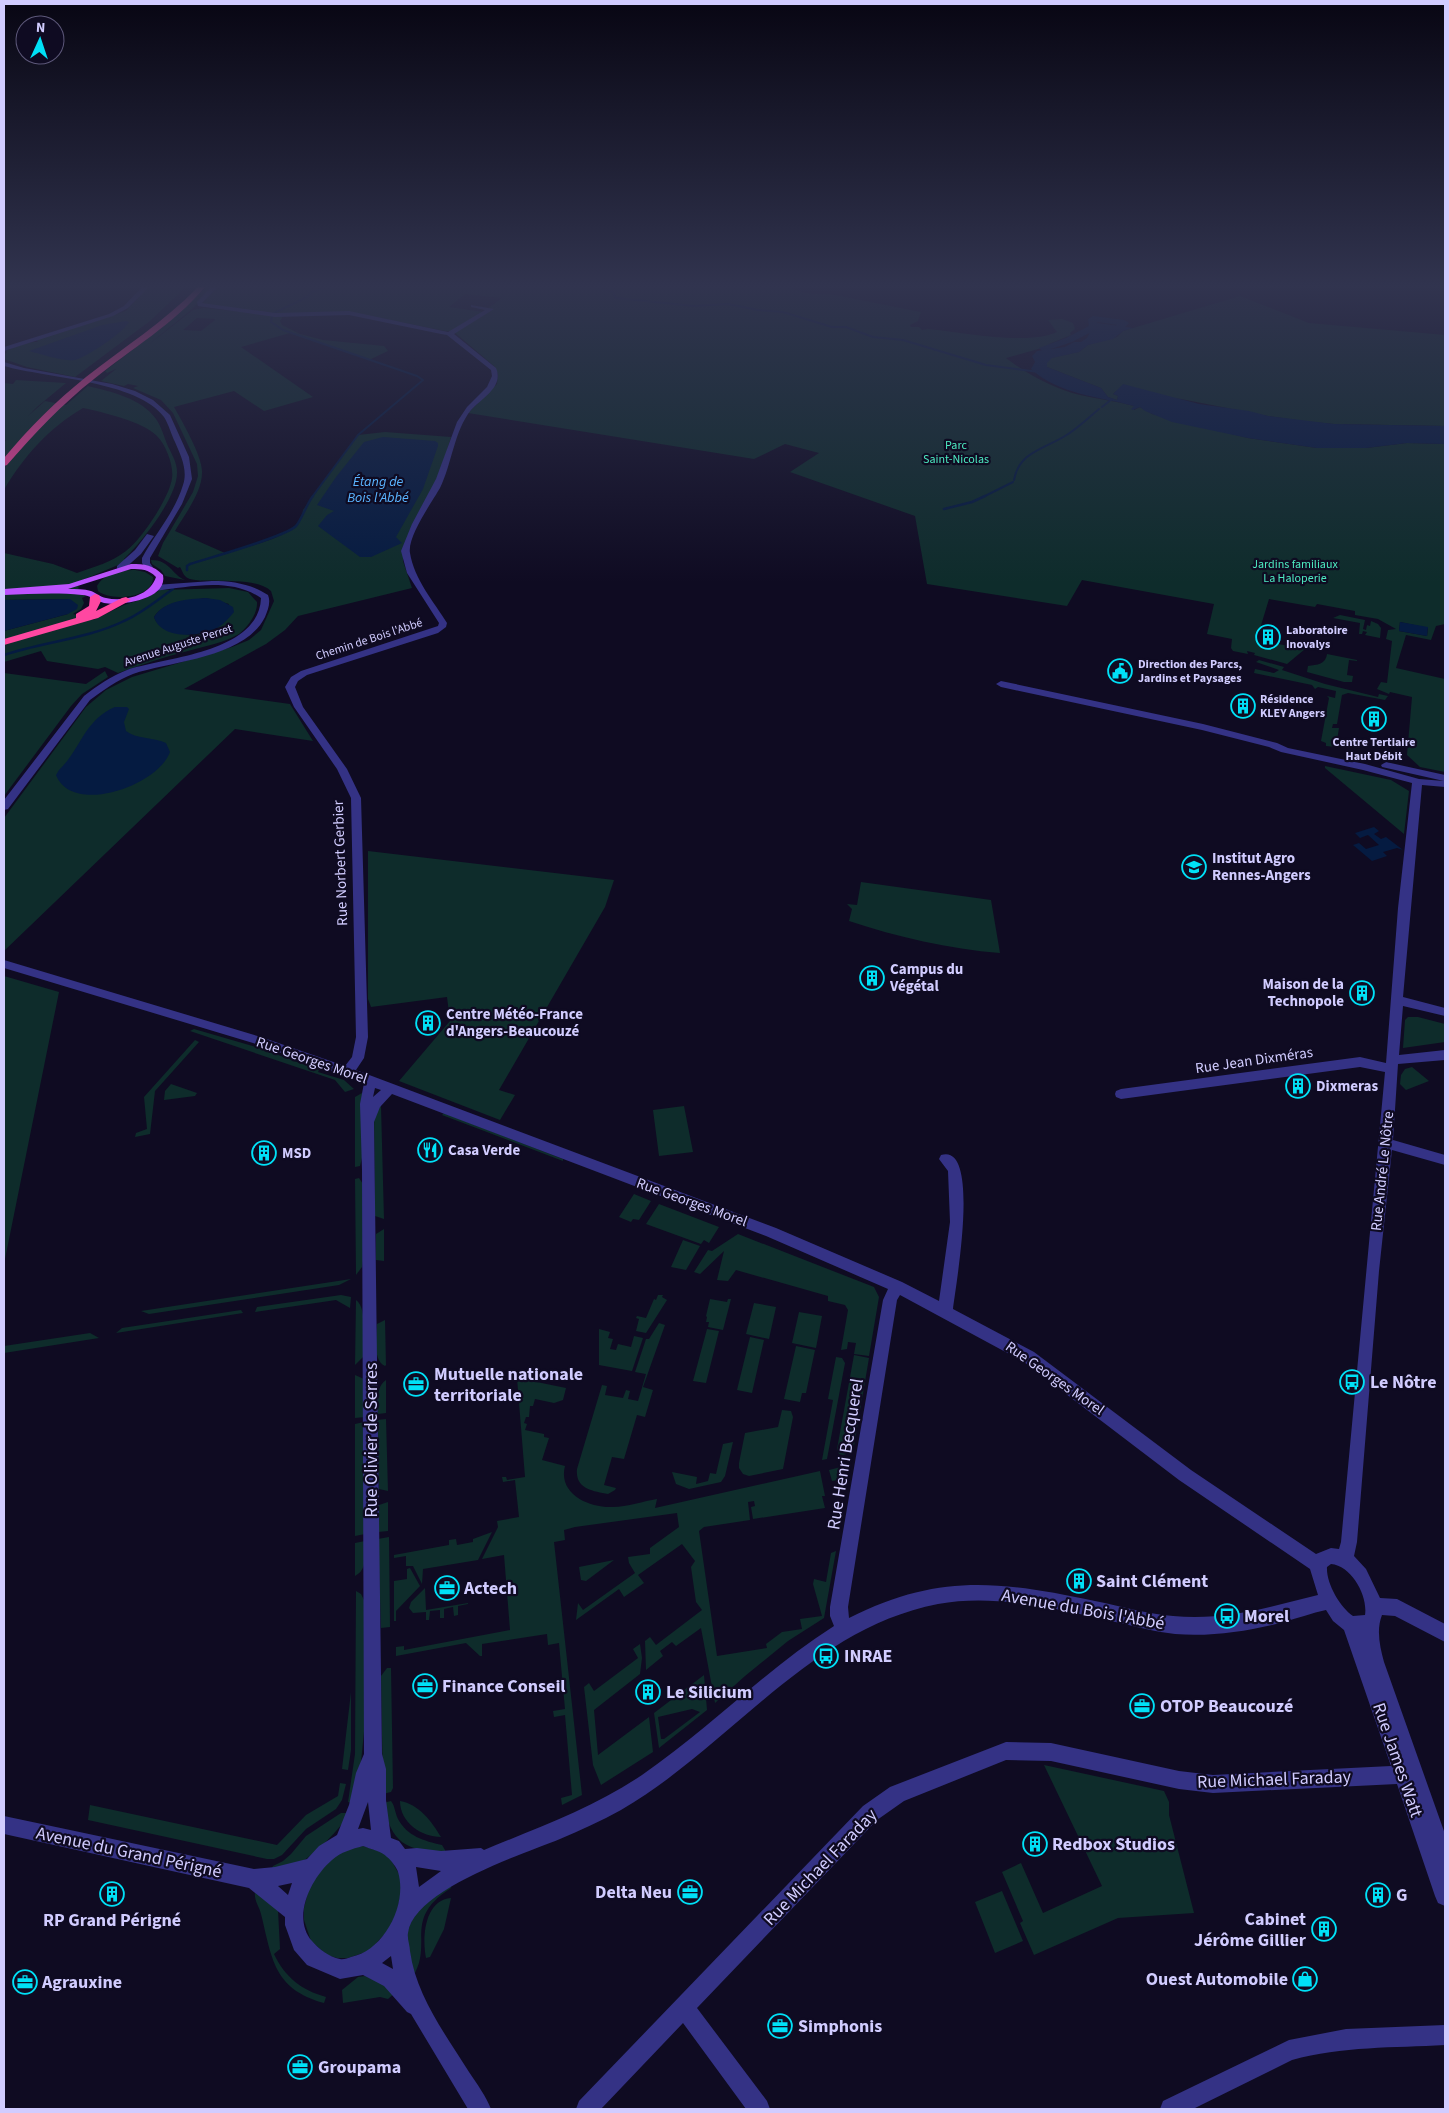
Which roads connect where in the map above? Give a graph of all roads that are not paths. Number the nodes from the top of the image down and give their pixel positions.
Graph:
1 (96, 386) edge
2 (101, 386) edge
3 (492, 386) edge
4 (75, 387) joint
5 (4, 452) edge
6 (4, 463) edge
7 (120, 568) junction
8 (150, 569) junction
9 (98, 577) junction
10 (160, 577) junction
11 (199, 584) junction
12 (155, 588) junction
13 (4, 592) edge
14 (16, 592) junction
15 (93, 595) junction
16 (126, 600) junction
17 (4, 637) edge
18 (4, 642) edge
19 (304, 673) joint
20 (1000, 684) dead end
21 (1417, 778) junction
22 (1445, 778) edge
23 (1445, 784) edge
24 (4, 807) edge
25 (4, 964) edge
26 (1397, 1000) junction
27 (1445, 1012) edge
28 (1445, 1055) edge
29 (1392, 1064) junction
30 (348, 1072) junction
31 (372, 1081) junction
32 (390, 1088) junction
33 (1121, 1094) dead end
34 (368, 1126) junction
35 (1386, 1143) junction
36 (946, 1159) dead end
37 (1445, 1160) edge
38 (897, 1286) junction
39 (945, 1311) junction
40 (1345, 1559) junction
41 (1318, 1565) junction
42 (1330, 1601) junction
43 (1365, 1617) junction
44 (844, 1629) junction
45 (1445, 1633) edge
46 (373, 1754) junction
47 (1409, 1774) junction
48 (4, 1825) edge
49 (344, 1841) junction
50 (382, 1841) junction
51 (491, 1857) junction
52 (402, 1859) junction
53 (1445, 1860) edge
54 (310, 1867) junction
55 (254, 1879) junction
56 (1445, 1896) edge
57 (408, 1909) junction
58 (295, 1913) junction
59 (398, 1933) junction
60 (364, 1964) junction
61 (684, 2007) junction
62 (422, 2015) junction
63 (1445, 2035) edge
64 (480, 2109) edge
65 (587, 2109) edge
66 (759, 2109) edge
67 (1171, 2109) edge

1 - 7 street
2 - 8 street
3 - 19 street, Chemin de Bois l'Abbé
4 - 5 highway
4 - 6 highway
7 - 8 main road
7 - 9 main road
8 - 10 main road
9 - 14 main road
9 - 15 main road
10 - 11 street, Avenue Auguste Perret
10 - 12 main road
11 - 12 street, Avenue Auguste Perret
11 - 24 street, Avenue Auguste Perret
12 - 16 main road
13 - 14 main road
14 - 15 main road
15 - 16 main road
15 - 17 highway
16 - 18 highway
19 - 30 street, Rue Norbert Gerbier
20 - 21 street
21 - 22 street
21 - 23 street
21 - 26 street, Rue André Le Nôtre
25 - 30 street, Rue Georges Morel
26 - 27 street
26 - 29 street, Rue André Le Nôtre
28 - 29 street, Rue Jean Dixméras
29 - 33 street, Rue Jean Dixméras
29 - 35 street, Rue André Le Nôtre
30 - 31 street, Rue Georges Morel
31 - 32 street, Rue Georges Morel
31 - 34 street, Rue Olivier de Serres
32 - 34 street, Rue Olivier de Serres
32 - 38 street, Rue Georges Morel
34 - 46 street, Rue Olivier de Serres
35 - 37 street
35 - 40 street, Rue André Le Nôtre
36 - 39 street
38 - 39 street, Rue Georges Morel
38 - 44 street, Rue Henri Becquerel
39 - 41 street, Rue Georges Morel
40 - 41 street
40 - 43 street, Rue James Watt
41 - 42 street
42 - 43 street
42 - 44 street, Avenue du Bois l'Abbé
43 - 45 street
43 - 47 street, Rue James Watt
44 - 51 street, Avenue du Bois l'Abbé
46 - 49 street, Rue Olivier de Serres
46 - 50 street, Rue Olivier de Serres
47 - 53 street, Rue James Watt
47 - 56 street, Rue James Watt
47 - 61 street, Rue Michael Faraday
48 - 55 street, Avenue du Grand Périgné
49 - 50 street
49 - 54 street
50 - 52 street
51 - 52 street, Avenue du Bois l'Abbé
51 - 57 street, Avenue du Bois l'Abbé
52 - 57 street
54 - 55 street, Avenue du Grand Périgné
54 - 58 street
55 - 58 street, Avenue du Grand Périgné
57 - 59 street
58 - 60 street
59 - 60 street
59 - 62 street
60 - 62 street
61 - 65 street, Rue Michael Faraday
61 - 66 street
62 - 64 street
63 - 67 street

